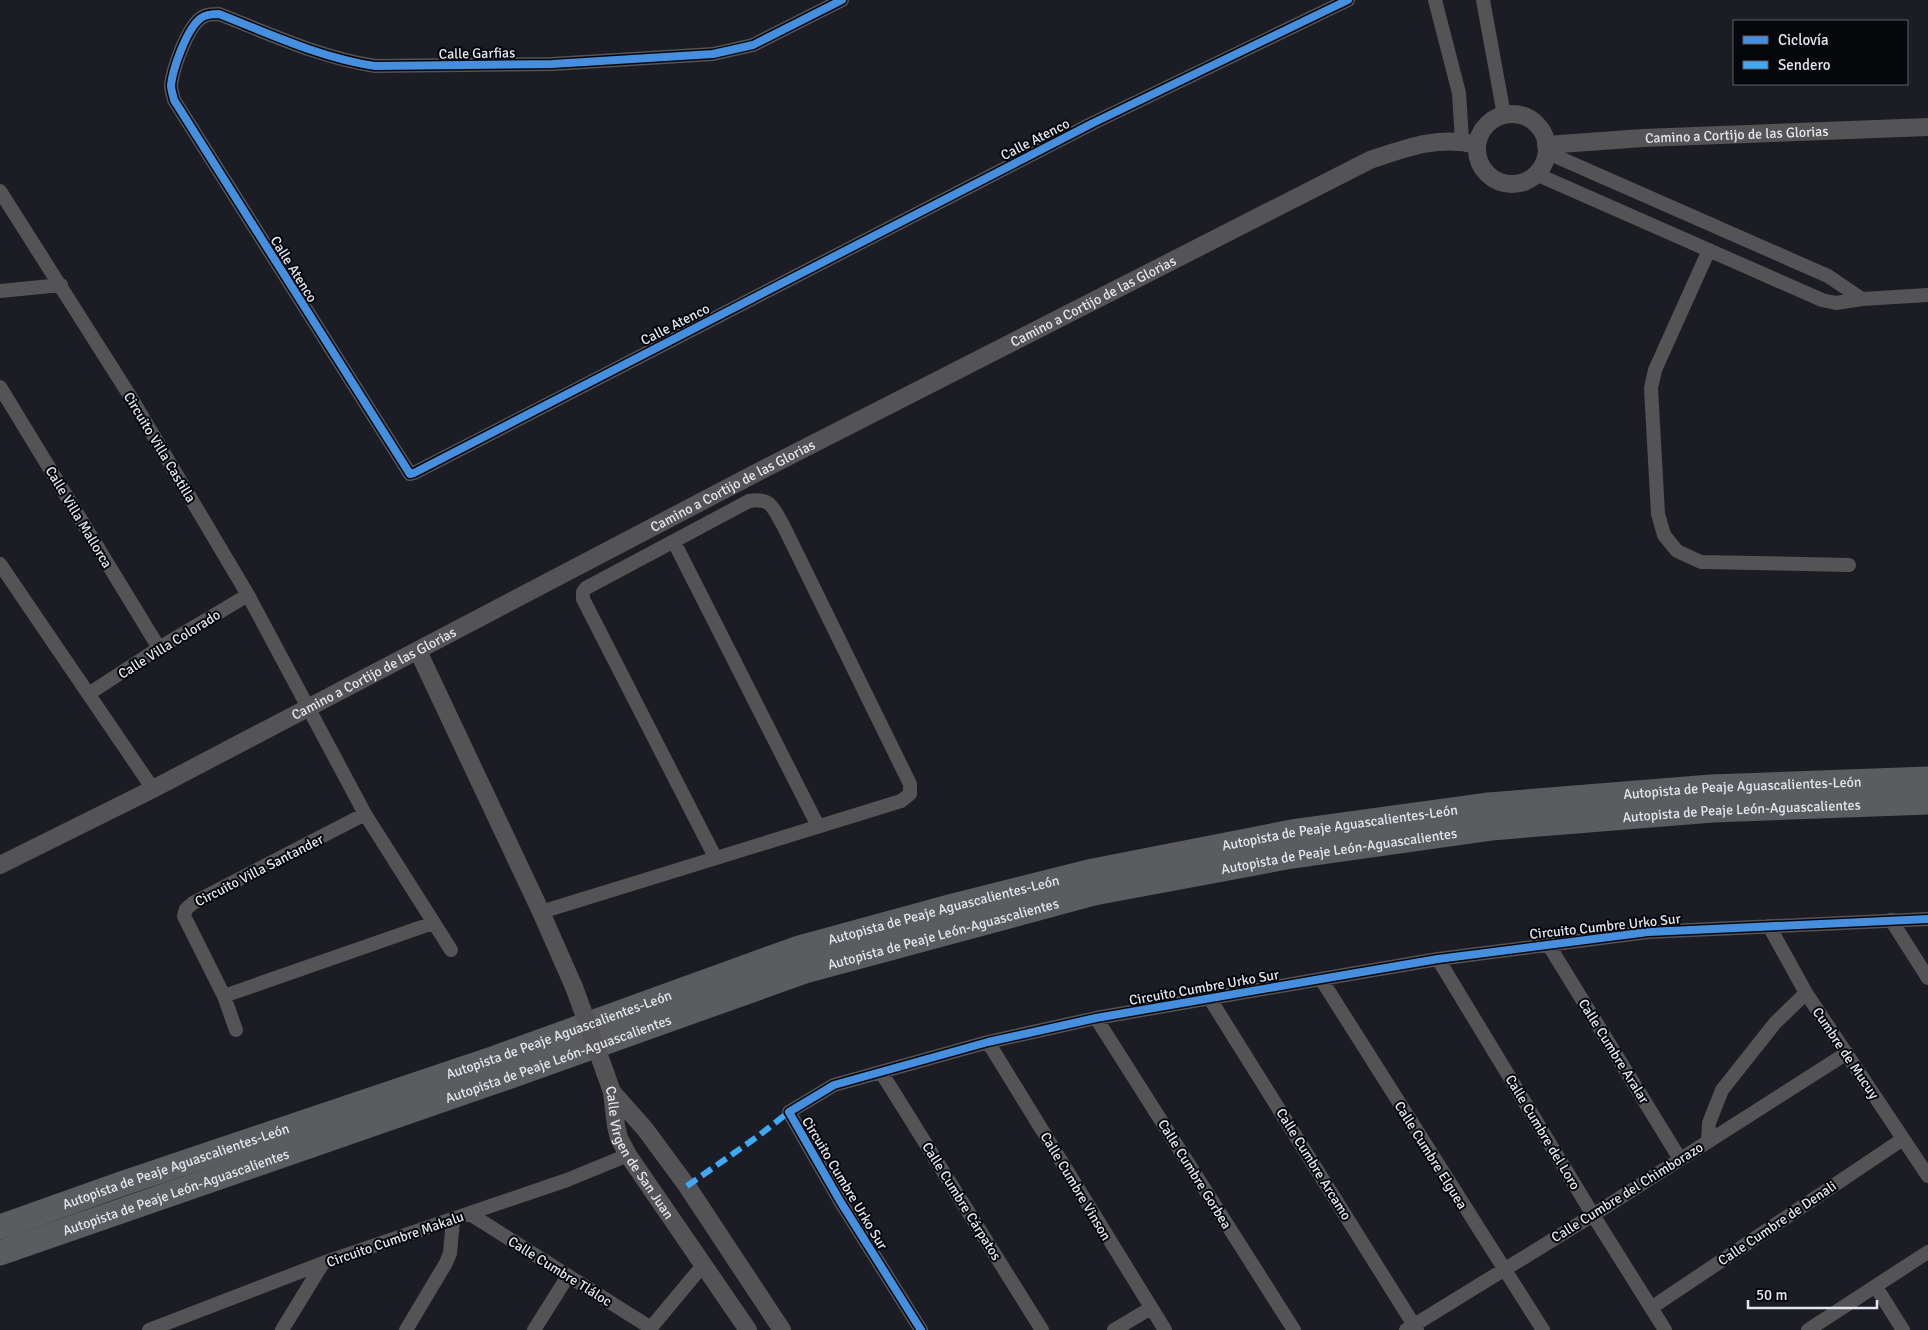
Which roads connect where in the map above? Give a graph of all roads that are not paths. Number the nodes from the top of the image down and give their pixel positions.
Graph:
1 (842, 0) edge
2 (1348, 0) edge
3 (1435, 0) edge
4 (1483, 0) edge
5 (174, 100) joint
6 (1504, 115) junction
7 (1928, 126) edge
8 (1469, 143) junction
9 (1546, 148) junction
10 (1536, 174) junction
11 (0, 191) edge
12 (1709, 250) junction
13 (61, 285) junction
14 (0, 291) edge
15 (1928, 295) edge
16 (1862, 299) junction
17 (0, 387) edge
18 (674, 542) junction
19 (0, 564) edge
20 (1849, 565) dead end
21 (248, 595) junction
22 (159, 648) junction
23 (418, 652) junction
24 (90, 693) junction
25 (308, 709) junction
26 (1928, 780) edge
27 (153, 789) junction
28 (1928, 802) edge
29 (365, 814) junction
30 (818, 826) junction
31 (715, 857) junction
32 (0, 864) edge
33 (541, 912) junction
34 (1928, 919) edge
35 (1891, 920) junction
36 (432, 923) junction
37 (1769, 926) junction
38 (1548, 944) junction
39 (450, 950) dead end
40 (1438, 959) junction
41 (1928, 978) edge
42 (1321, 979) junction
43 (1806, 993) junction
44 (224, 996) junction
45 (1210, 999) junction
46 (1096, 1018) junction
47 (236, 1030) dead end
48 (988, 1042) junction
49 (1847, 1053) junction
50 (881, 1072) junction
51 (612, 1092) junction
52 (1904, 1139) junction
53 (1708, 1141) junction
54 (628, 1155) junction
55 (1680, 1159) junction
56 (1928, 1176) edge
57 (470, 1214) junction
58 (1593, 1215) junction
59 (453, 1220) junction
60 (0, 1227) edge
61 (1928, 1252) edge
62 (0, 1253) edge
63 (322, 1263) junction
64 (704, 1264) junction
65 (1504, 1270) junction
66 (568, 1276) junction
67 (1876, 1287) junction
68 (1151, 1308) junction
69 (1651, 1308) junction
70 (161, 1327) edge
71 (1412, 1328) edge
72 (650, 1329) edge
73 (149, 1330) edge
74 (282, 1330) edge
75 (406, 1330) edge
76 (534, 1330) edge
77 (748, 1330) edge
78 (782, 1330) edge
79 (921, 1330) edge
80 (1042, 1330) edge
81 (1114, 1330) edge
82 (1165, 1330) edge
83 (1294, 1330) edge
84 (1543, 1330) edge
85 (1666, 1330) edge
86 (1808, 1330) edge
87 (1903, 1330) edge

1 - 5 street, Calle Garfias
2 - 5 street, Calle Atenco
3 - 8 street
4 - 6 street
6 - 8 street
6 - 9 street
7 - 9 street, Camino a Cortijo de las Glorias
8 - 10 street
8 - 23 street, Camino a Cortijo de las Glorias
9 - 10 street
9 - 16 street
10 - 12 street
11 - 13 street, Circuito Villa Castilla
12 - 16 street
12 - 20 street
13 - 14 street
13 - 21 street, Circuito Villa Castilla
15 - 16 street
17 - 22 street, Calle Villa Mallorca
18 - 30 street
18 - 30 street
18 - 31 street
19 - 24 street
21 - 22 street, Calle Villa Colorado
21 - 25 street, Circuito Villa Castilla
22 - 24 street, Calle Villa Colorado
23 - 25 street, Camino a Cortijo de las Glorias
23 - 33 street
24 - 27 street
25 - 27 street, Camino a Cortijo de las Glorias
25 - 29 street
26 - 60 highway, Autopista de Peaje Aguascalientes-León
27 - 32 street, Camino a Cortijo de las Glorias
28 - 62 highway, Autopista de Peaje León-Aguascalientes
29 - 36 street
29 - 44 street, Circuito Villa Santander
30 - 31 street
31 - 33 street
33 - 51 street, bridge
34 - 35 street, Circuito Cumbre Urko Sur
35 - 37 street, Circuito Cumbre Urko Sur
35 - 41 street
36 - 39 street
36 - 44 street
37 - 38 street, Circuito Cumbre Urko Sur
37 - 43 street, Cumbre de Mucuy
38 - 40 street, Circuito Cumbre Urko Sur
38 - 55 street, Calle Cumbre Aralar
40 - 42 street, Circuito Cumbre Urko Sur
40 - 58 street, Calle Cumbre del Loro
42 - 45 street, Circuito Cumbre Urko Sur
42 - 65 street, Calle Cumbre Elguea
43 - 49 street, Cumbre de Mucuy
43 - 53 street
44 - 47 street, Circuito Villa Santander
45 - 46 street, Circuito Cumbre Urko Sur
45 - 71 street, Calle Cumbre Arcamo
46 - 48 street, Circuito Cumbre Urko Sur
46 - 83 street, Calle Cumbre Gorbea
48 - 50 street, Circuito Cumbre Urko Sur
48 - 68 street, Calle Cumbre Vinson
49 - 52 street, Cumbre de Mucuy
49 - 53 street, Calle Cumbre del Chimborazo
50 - 79 street, Circuito Cumbre Urko Sur
50 - 80 street, Calle Cumbre Cárpatos
51 - 54 street, Calle Virgen de San Juan
51 - 78 street, Calle Virgen de San Juan
52 - 56 street, Cumbre de Mucuy
52 - 69 street, Calle Cumbre de Denali
53 - 55 street, Calle Cumbre del Chimborazo
54 - 57 street, Circuito Cumbre Makalu
54 - 64 street, Calle Virgen de San Juan
55 - 58 street, Calle Cumbre del Chimborazo
57 - 59 street, Circuito Cumbre Makalu
57 - 66 street, Calle Cumbre Tláloc
58 - 65 street, Calle Cumbre del Chimborazo
58 - 69 street, Calle Cumbre del Loro
59 - 63 street, Circuito Cumbre Makalu
59 - 75 street
61 - 67 street
63 - 70 street, Circuito Cumbre Makalu
63 - 74 street
64 - 72 street
64 - 77 street, Calle Virgen de San Juan
65 - 71 street, Calle Cumbre del Chimborazo
65 - 84 street, Calle Cumbre Elguea
66 - 72 street, Calle Cumbre Tláloc
66 - 76 street
67 - 86 street
67 - 87 street
68 - 81 street
68 - 82 street, Calle Cumbre Vinson
69 - 85 street, Calle Cumbre del Loro
70 - 73 street, Circuito Cumbre Makalu

